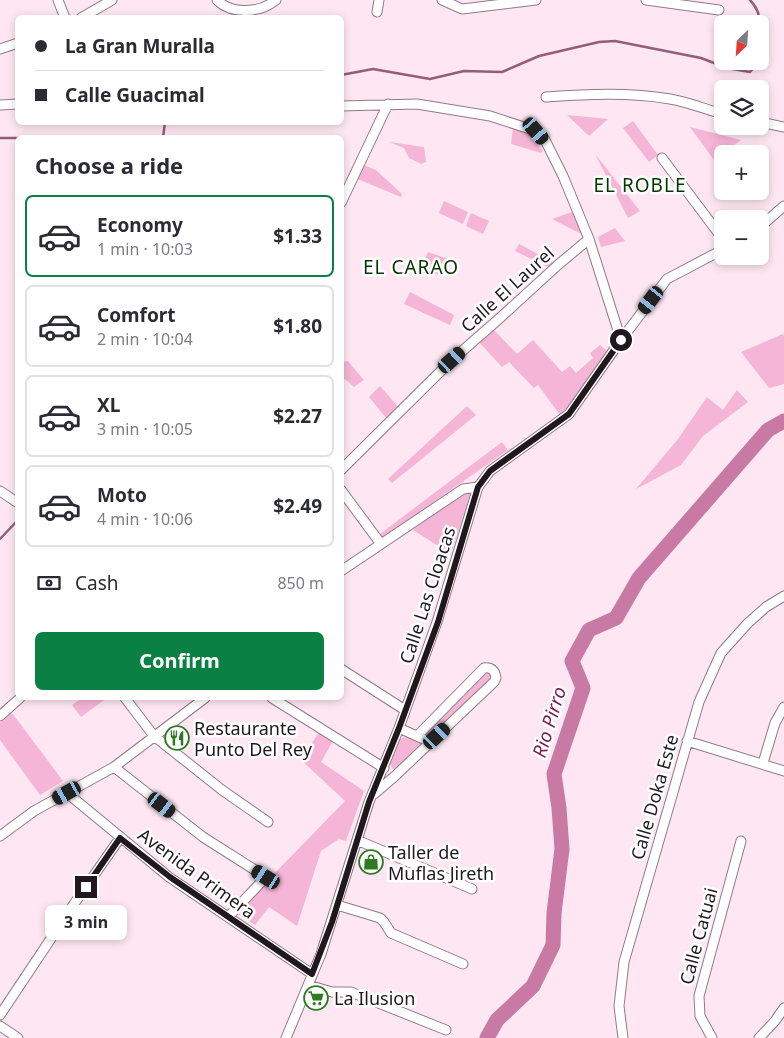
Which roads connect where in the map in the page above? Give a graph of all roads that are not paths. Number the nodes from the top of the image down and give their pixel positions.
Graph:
1 (58, 0) edge
2 (112, 0) edge
3 (217, 0) edge
4 (276, 0) edge
5 (379, 0) edge
6 (442, 0) edge
7 (536, 0) edge
8 (646, 0) edge
9 (520, 1) edge
10 (719, 10) dead end
11 (377, 12) dead end
12 (64, 15) edge
13 (86, 15) edge
14 (15, 44) edge
15 (0, 49) edge
16 (546, 97) dead end
17 (15, 104) edge
18 (388, 104) junction
19 (0, 105) edge
20 (344, 106) edge
21 (714, 112) edge
22 (769, 124) edge
23 (784, 127) edge
24 (662, 158) dead end
25 (344, 197) edge
26 (784, 206) edge
27 (769, 219) edge
28 (714, 227) edge
29 (589, 239) junction
30 (714, 254) edge
31 (621, 340) junction
32 (344, 467) edge
33 (478, 487) junction
34 (0, 491) edge
35 (344, 494) edge
36 (15, 502) edge
37 (381, 544) junction
38 (344, 569) edge
39 (784, 596) edge
40 (344, 671) edge
41 (18, 700) edge
42 (127, 700) edge
43 (202, 700) edge
44 (275, 700) edge
45 (784, 707) edge
46 (406, 710) junction
47 (0, 716) edge
48 (399, 728) junction
49 (154, 736) junction
50 (417, 736) junction
51 (687, 741) junction
52 (430, 742) junction
53 (763, 763) junction
54 (114, 766) junction
55 (384, 768) junction
56 (784, 771) edge
57 (67, 793) junction
58 (372, 796) junction
59 (268, 822) dead end
60 (0, 836) edge
61 (120, 838) junction
62 (357, 840) junction
63 (741, 840) dead end
64 (472, 889) dead end
65 (337, 905) junction
66 (229, 916) junction
67 (462, 964) dead end
68 (312, 974) junction
69 (308, 984) junction
70 (784, 1008) edge
71 (0, 1015) edge
72 (0, 1026) edge
73 (446, 1030) dead end
74 (18, 1038) edge
75 (286, 1038) edge
76 (623, 1038) edge
77 (712, 1038) edge
78 (759, 1038) edge

1 - 12 street
2 - 13 street
3 - 4 street
5 - 11 street
6 - 9 street
7 - 9 street
8 - 10 street
14 - 15 street
16 - 21 street
17 - 19 street
18 - 20 street
18 - 25 street
18 - 29 street
22 - 23 street
24 - 28 street
26 - 27 street
29 - 31 street
29 - 32 street, Calle El Laurel
30 - 31 street, Calle Las Cloacas
31 - 33 street, Calle Las Cloacas
33 - 37 street
33 - 46 street, Calle Las Cloacas
34 - 36 street
35 - 37 street
37 - 38 street
39 - 51 street, Calle Doka Este
40 - 46 street
41 - 47 street
42 - 49 street
43 - 49 street
44 - 55 street
45 - 53 street
46 - 48 street, Calle Las Cloacas
48 - 50 street
48 - 55 street, Calle Las Cloacas
49 - 54 street
49 - 59 street
50 - 52 street
50 - 52 street
51 - 53 street
51 - 76 street, Calle Doka Este
52 - 58 street
53 - 56 street
54 - 57 street
54 - 66 street
55 - 58 street, Calle Las Cloacas
57 - 60 street
57 - 61 street, Avenida Primera
58 - 62 street, Calle Las Cloacas
61 - 66 street, Avenida Primera
61 - 71 street
62 - 64 street
62 - 65 street, Calle Las Cloacas
63 - 77 street, Calle Catuai
65 - 67 street
65 - 68 street, Calle Las Cloacas
66 - 68 street, Avenida Primera
68 - 69 street, Calle Las Cloacas
69 - 73 street
69 - 75 street, Calle Las Cloacas
70 - 78 street
72 - 74 street

